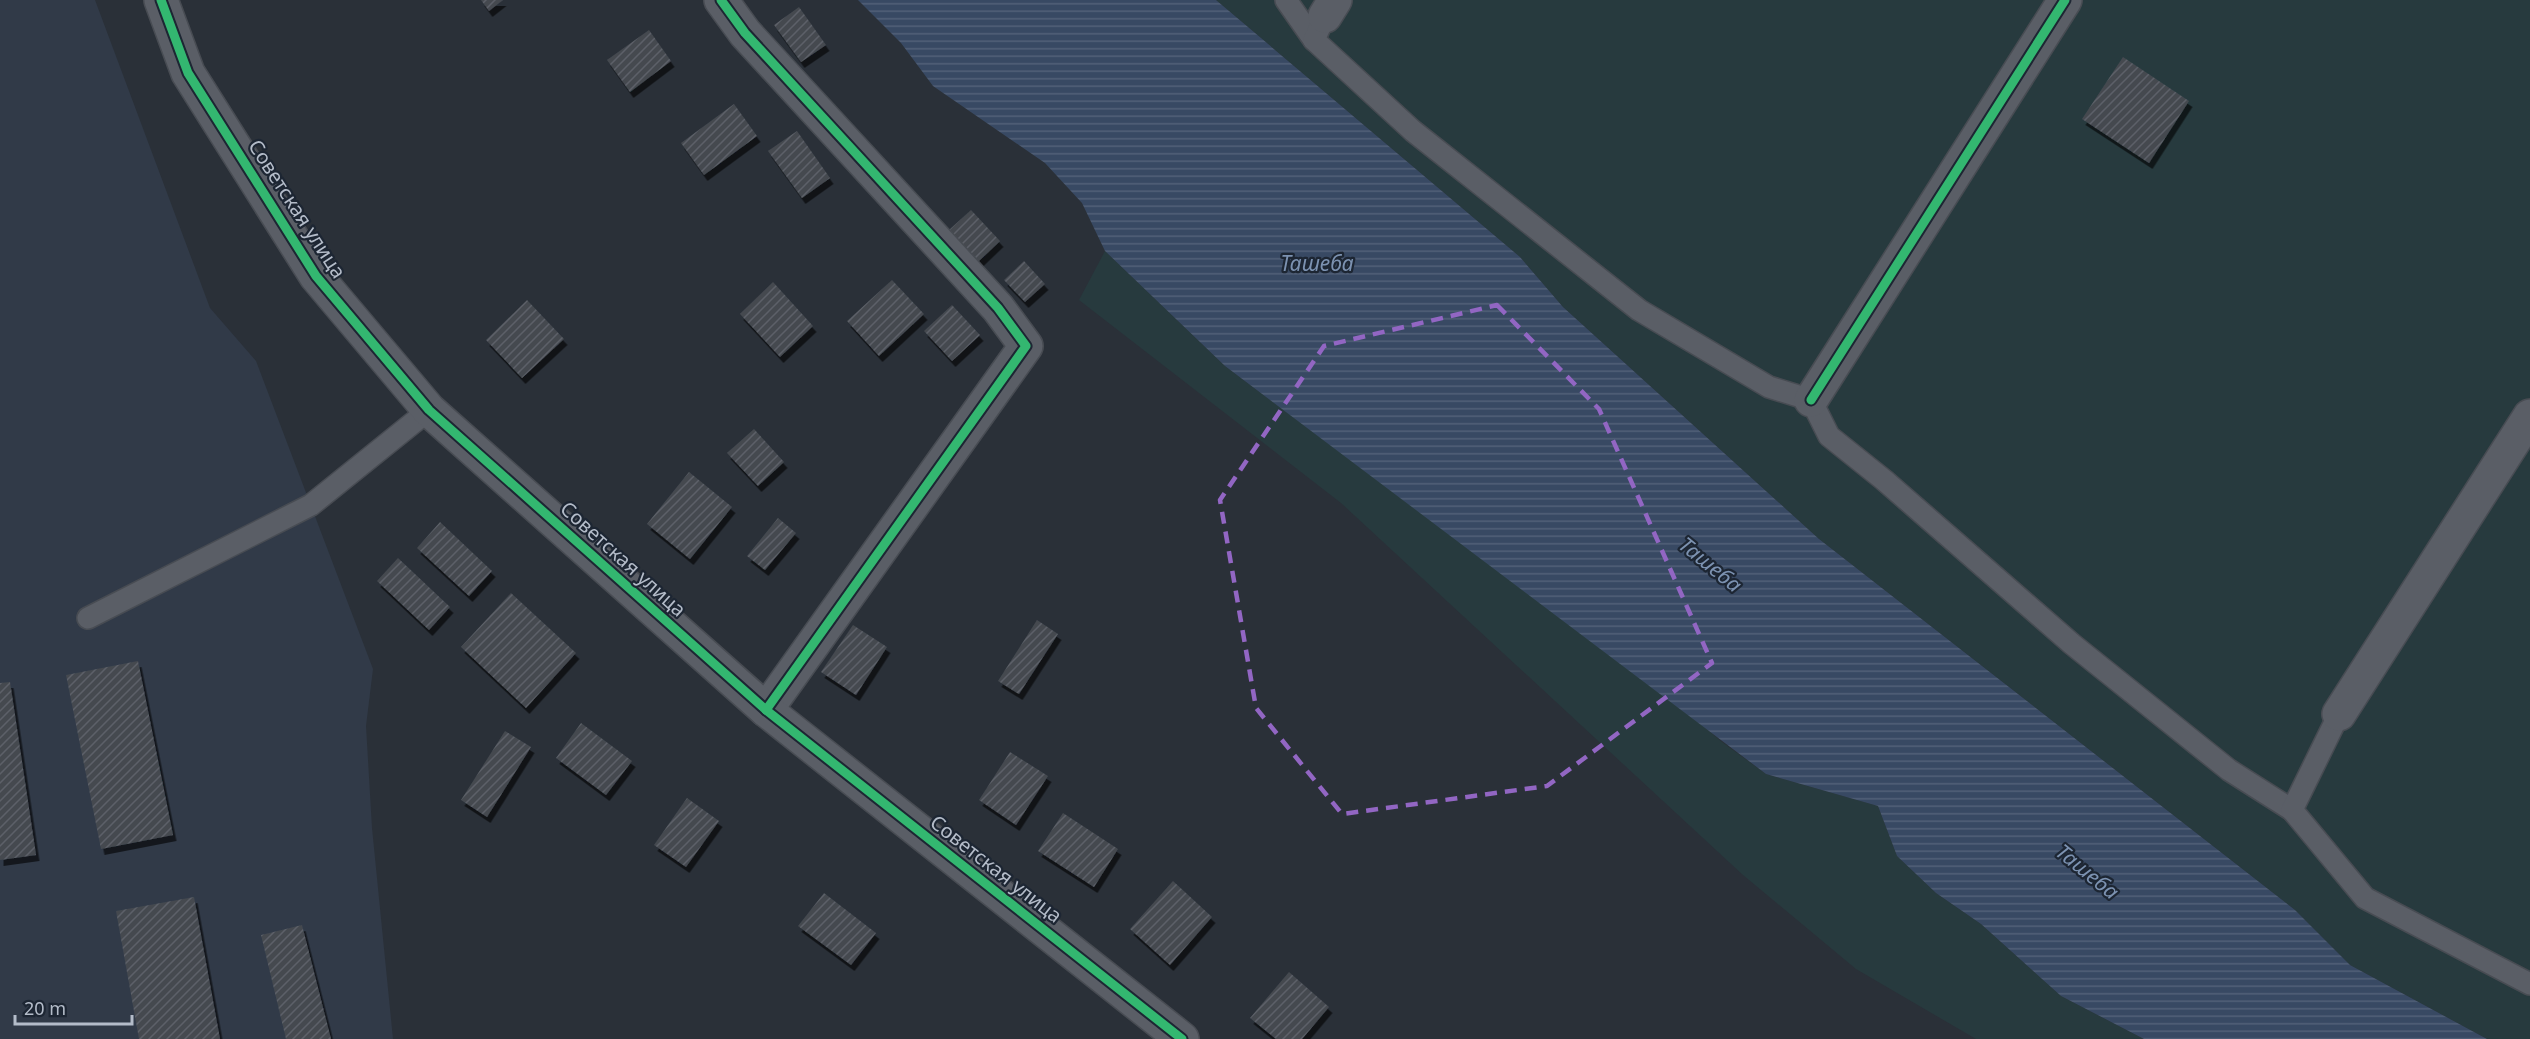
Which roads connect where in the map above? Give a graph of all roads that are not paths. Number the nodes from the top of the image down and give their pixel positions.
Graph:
1 (161, 0) edge
2 (721, 0) edge
3 (1286, 0) edge
4 (2065, 0) edge
5 (1324, 19) edge
6 (1811, 400) junction
7 (429, 410) junction
8 (2530, 416) edge
9 (88, 618) dead end
10 (766, 710) junction
11 (2339, 714) joint
12 (2292, 810) junction
13 (2530, 984) edge
14 (1182, 1039) edge

1 - 7 street, Советская улица
2 - 10 street
3 - 5 lane
4 - 6 street
5 - 6 lane
6 - 12 lane
7 - 9 lane
7 - 10 street, Советская улица
8 - 11 street
10 - 14 street, Советская улица
11 - 12 lane
12 - 13 lane

